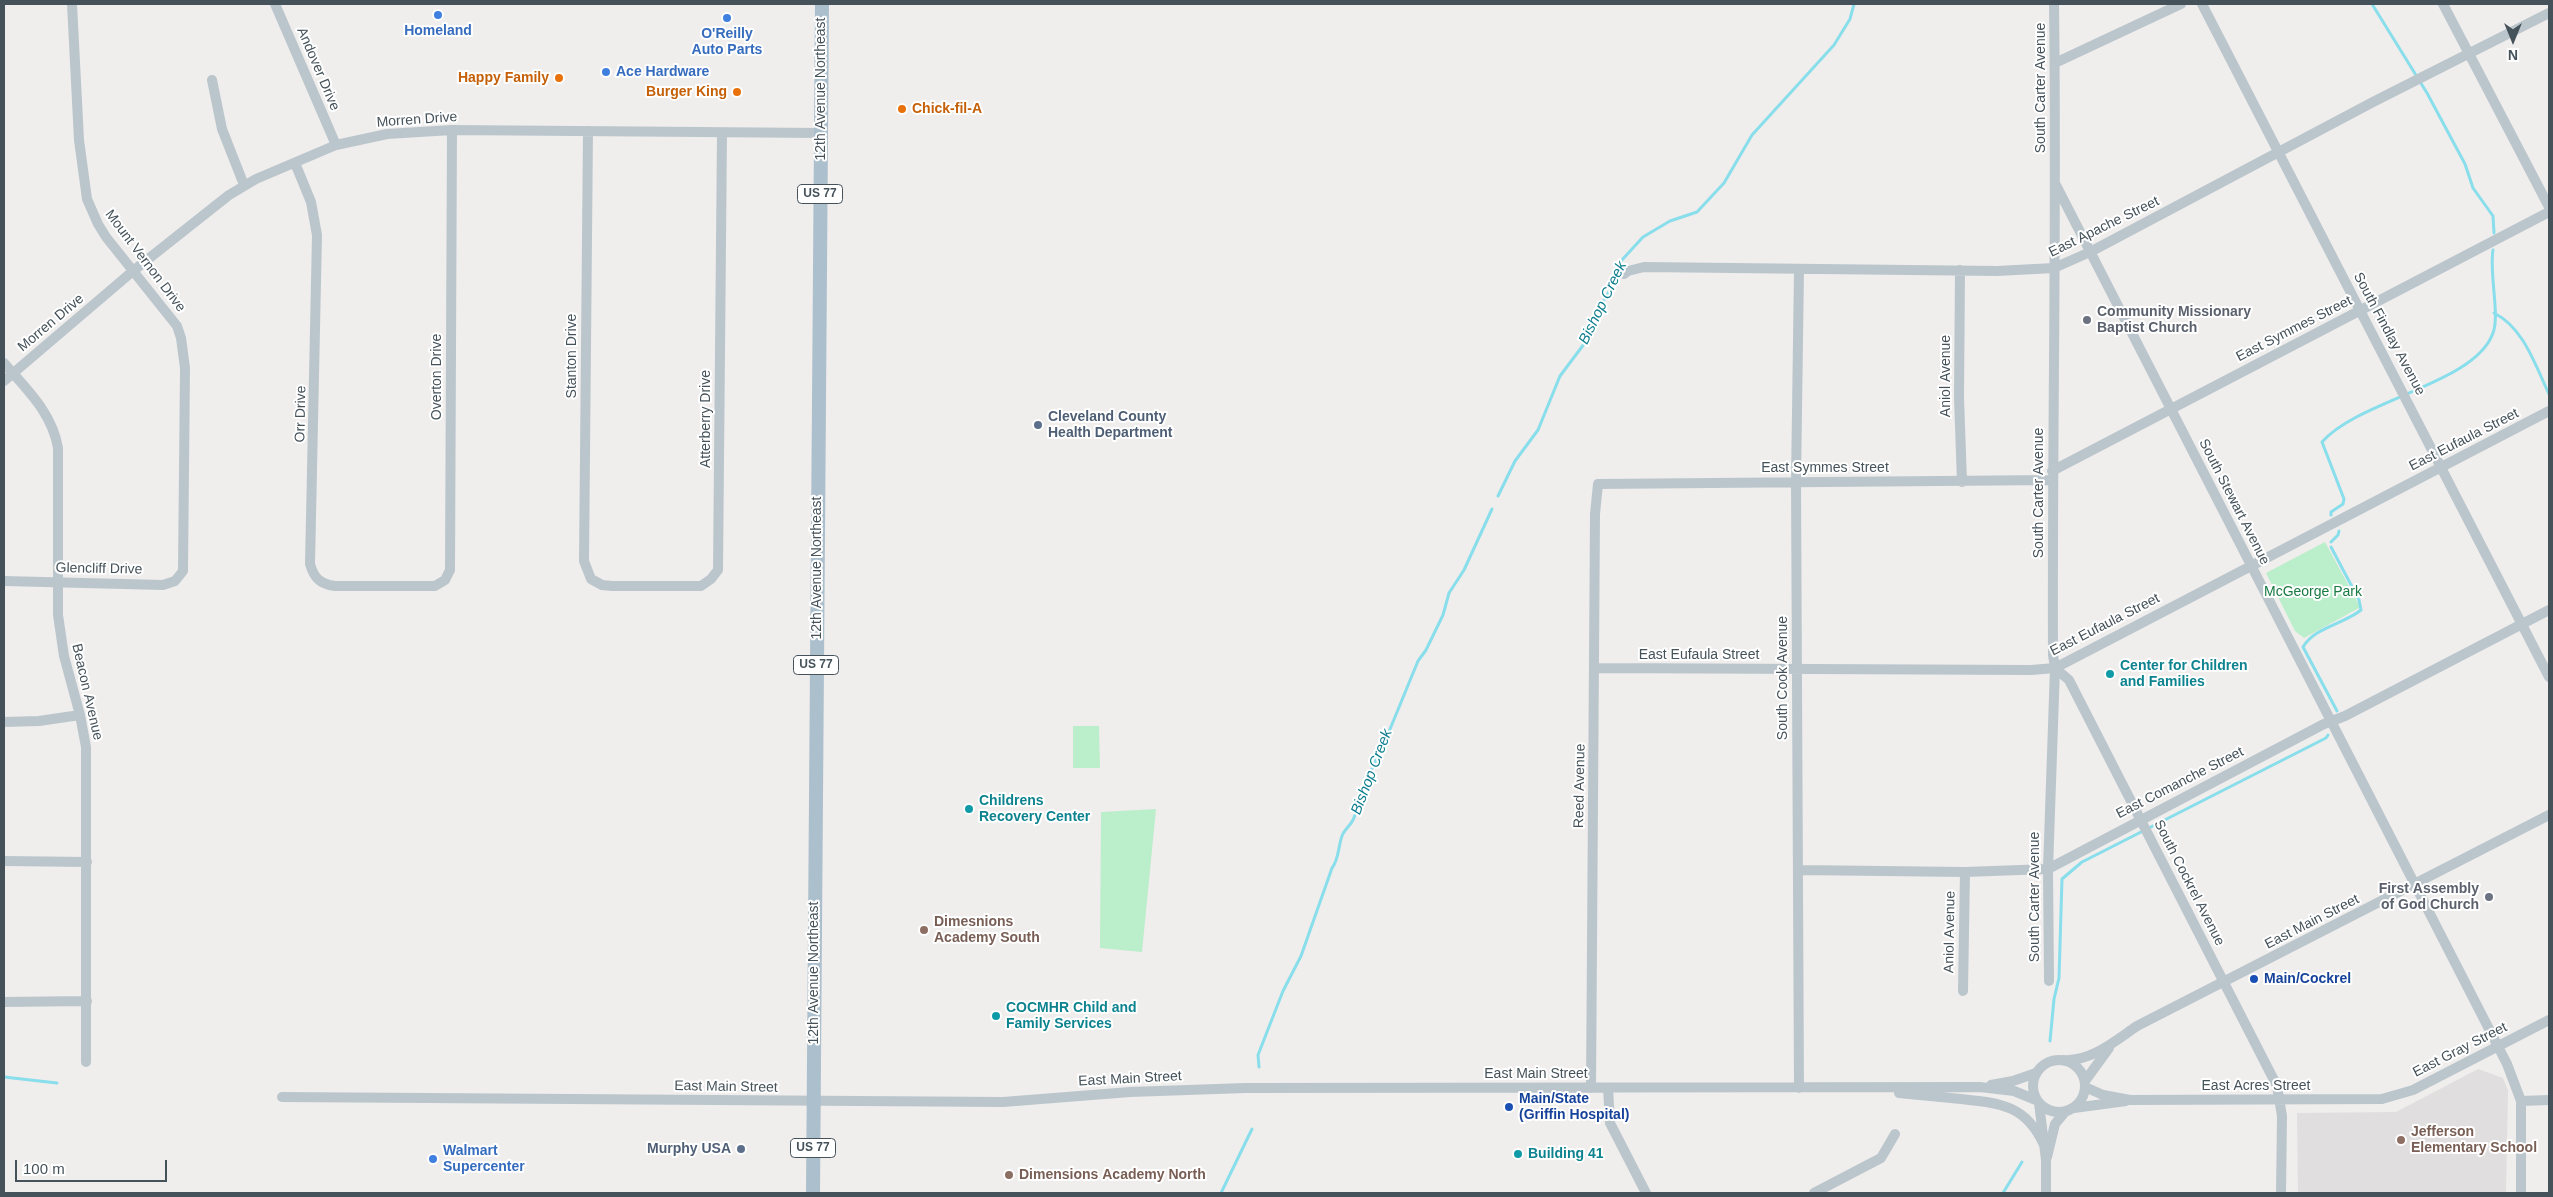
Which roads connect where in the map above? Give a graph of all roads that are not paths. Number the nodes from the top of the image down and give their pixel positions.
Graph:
1 (72, 4) edge
2 (275, 4) edge
3 (822, 4) edge
4 (2054, 4) edge
5 (2181, 4) edge
6 (2202, 4) edge
7 (2443, 4) edge
8 (2549, 13) edge
9 (2470, 54) junction
10 (2055, 63) junction
11 (212, 80) dead end
12 (452, 130) junction
13 (588, 131) junction
14 (722, 133) junction
15 (821, 134) junction
16 (336, 145) junction
17 (2279, 153) junction
18 (295, 163) junction
19 (244, 185) junction
20 (2056, 185) junction
21 (2549, 207) edge
22 (2549, 212) edge
23 (2090, 252) junction
24 (2054, 268) junction
25 (1799, 269) junction
26 (1960, 270) junction
27 (133, 271) junction
28 (1624, 274) dead end
29 (2361, 310) junction
30 (4, 363) edge
31 (13, 374) junction
32 (4, 381) edge
33 (2170, 408) junction
34 (2549, 412) edge
35 (2441, 466) junction
36 (2052, 475) junction
37 (1796, 482) junction
38 (1962, 482) junction
39 (1598, 484) joint
40 (183, 566) joint
41 (2252, 567) junction
42 (590, 579) joint
43 (4, 582) edge
44 (58, 582) junction
45 (403, 585) joint
46 (2549, 610) edge
47 (2522, 624) junction
48 (1595, 668) junction
49 (2055, 668) junction
50 (1796, 669) junction
51 (2549, 677) edge
52 (80, 715) junction
53 (4, 722) edge
54 (2331, 722) junction
55 (2549, 815) edge
56 (2142, 823) junction
57 (4, 861) edge
58 (87, 862) junction
59 (2048, 869) junction
60 (1798, 870) junction
61 (1965, 872) junction
62 (2416, 885) junction
63 (2049, 981) dead end
64 (2224, 982) junction
65 (1964, 991) dead end
66 (87, 1001) junction
67 (4, 1002) edge
68 (2549, 1020) edge
69 (2115, 1041) junction
70 (2498, 1046) junction
71 (2063, 1060) junction
72 (86, 1062) dead end
73 (2036, 1073) junction
74 (2085, 1084) junction
75 (1980, 1087) junction
76 (1591, 1088) junction
77 (1608, 1088) junction
78 (1799, 1088) junction
79 (1851, 1088) junction
80 (282, 1097) dead end
81 (2382, 1099) joint
82 (2130, 1100) junction
83 (2280, 1100) junction
84 (2549, 1100) edge
85 (2038, 1101) junction
86 (2521, 1101) junction
87 (814, 1102) junction
88 (2069, 1110) junction
89 (1895, 1134) dead end
90 (2044, 1145) junction
91 (2046, 1160) junction
92 (813, 1193) edge
93 (1646, 1193) edge
94 (1814, 1193) edge
95 (2046, 1193) edge
96 (2281, 1193) edge
97 (2521, 1193) edge

1 - 27 street, Mount Vernon Drive
2 - 16 street, Andover Drive
3 - 15 main road, 12th Avenue Northeast / US 77
4 - 10 street, South Carter Avenue
5 - 10 street
6 - 17 street, South Findlay Avenue
7 - 9 street
8 - 9 street, East Apache Street
9 - 17 street, East Apache Street
9 - 21 street
10 - 20 street, South Carter Avenue
11 - 19 street
12 - 13 street, Morren Drive
12 - 16 street, Morren Drive
12 - 45 street, Overton Drive
13 - 14 street, Morren Drive
13 - 42 street, Stanton Drive
14 - 15 street, Morren Drive
14 - 42 street, Atterberry Drive
15 - 87 main road, 12th Avenue Northeast / US 77
16 - 18 street, Morren Drive
17 - 23 street, East Apache Street
17 - 29 street, South Findlay Avenue
18 - 19 street, Morren Drive
18 - 45 street, Orr Drive
19 - 27 street, Morren Drive
20 - 23 street, South Stewart Avenue
20 - 24 street, South Carter Avenue
22 - 29 street, East Symmes Street
23 - 24 street, East Apache Street
23 - 33 street, South Stewart Avenue
24 - 26 street, East Apache Street
24 - 36 street, South Carter Avenue
25 - 26 street, East Apache Street
25 - 28 street, East Apache Street
25 - 37 street, South Cook Avenue
26 - 38 street, Aniol Avenue
27 - 31 street, Morren Drive
27 - 40 street, Mount Vernon Drive
29 - 33 street, East Symmes Street
29 - 35 street, South Findlay Avenue
30 - 31 street, Beacon Avenue
31 - 32 street, Morren Drive
31 - 44 street, Beacon Avenue
33 - 36 street, East Symmes Street
33 - 41 street, South Stewart Avenue
34 - 35 street, East Eufaula Street
35 - 41 street, East Eufaula Street
35 - 47 street, South Findlay Avenue
36 - 38 street, East Symmes Street
36 - 49 street, South Carter Avenue
37 - 38 street, East Symmes Street
37 - 39 street, East Symmes Street
37 - 50 street, South Cook Avenue
39 - 48 street, Reed Avenue
40 - 44 street, Glencliff Drive
41 - 49 street, East Eufaula Street
41 - 54 street, South Stewart Avenue
43 - 44 street, Glencliff Drive
44 - 52 street, Beacon Avenue
46 - 47 street, East Comanche Street
47 - 51 street, South Findlay Avenue
47 - 54 street, East Comanche Street
48 - 50 street, East Eufaula Street
48 - 76 street, Reed Avenue
49 - 50 street, East Eufaula Street
49 - 56 street, South Cockrel Avenue
49 - 59 street, South Carter Avenue
50 - 60 street, South Cook Avenue
52 - 53 street
52 - 58 street, Beacon Avenue
54 - 56 street, East Comanche Street
54 - 62 street, South Stewart Avenue
55 - 62 street, East Main Street
56 - 59 street, East Comanche Street
56 - 64 street, South Cockrel Avenue
57 - 58 street
58 - 66 street, Beacon Avenue
59 - 61 street, East Comanche Street
59 - 63 street, South Carter Avenue
60 - 61 street, East Comanche Street
60 - 78 street, South Cook Avenue
61 - 65 street, Aniol Avenue
62 - 64 street, East Main Street
62 - 70 street, South Stewart Avenue
64 - 69 street, East Main Street
64 - 83 street, South Cockrel Avenue
66 - 67 street
66 - 72 street, Beacon Avenue
68 - 70 street, East Gray Street
69 - 71 street, East Main Street
69 - 74 street, East Main Street
70 - 81 street, East Gray Street
70 - 86 street, South Stewart Avenue
71 - 73 street
71 - 74 street
73 - 75 street, East Main Street
73 - 85 street
74 - 82 street, East Acres Street
74 - 88 street
75 - 79 street, East Main Street
75 - 85 street, East Main Street
76 - 77 street, East Main Street
76 - 87 street, East Main Street
77 - 78 street, East Main Street
77 - 93 street
78 - 79 street, East Main Street
79 - 90 street
80 - 87 street, East Main Street
81 - 83 street, East Acres Street
82 - 83 street, East Acres Street
82 - 88 street, East Acres Street
83 - 96 street, South Cockrel Avenue
84 - 86 street
85 - 88 street
85 - 90 street
86 - 97 street, South Stewart Avenue
87 - 92 main road, 12th Avenue Northeast / US 77
88 - 91 street
89 - 94 street
90 - 91 street
91 - 95 street

